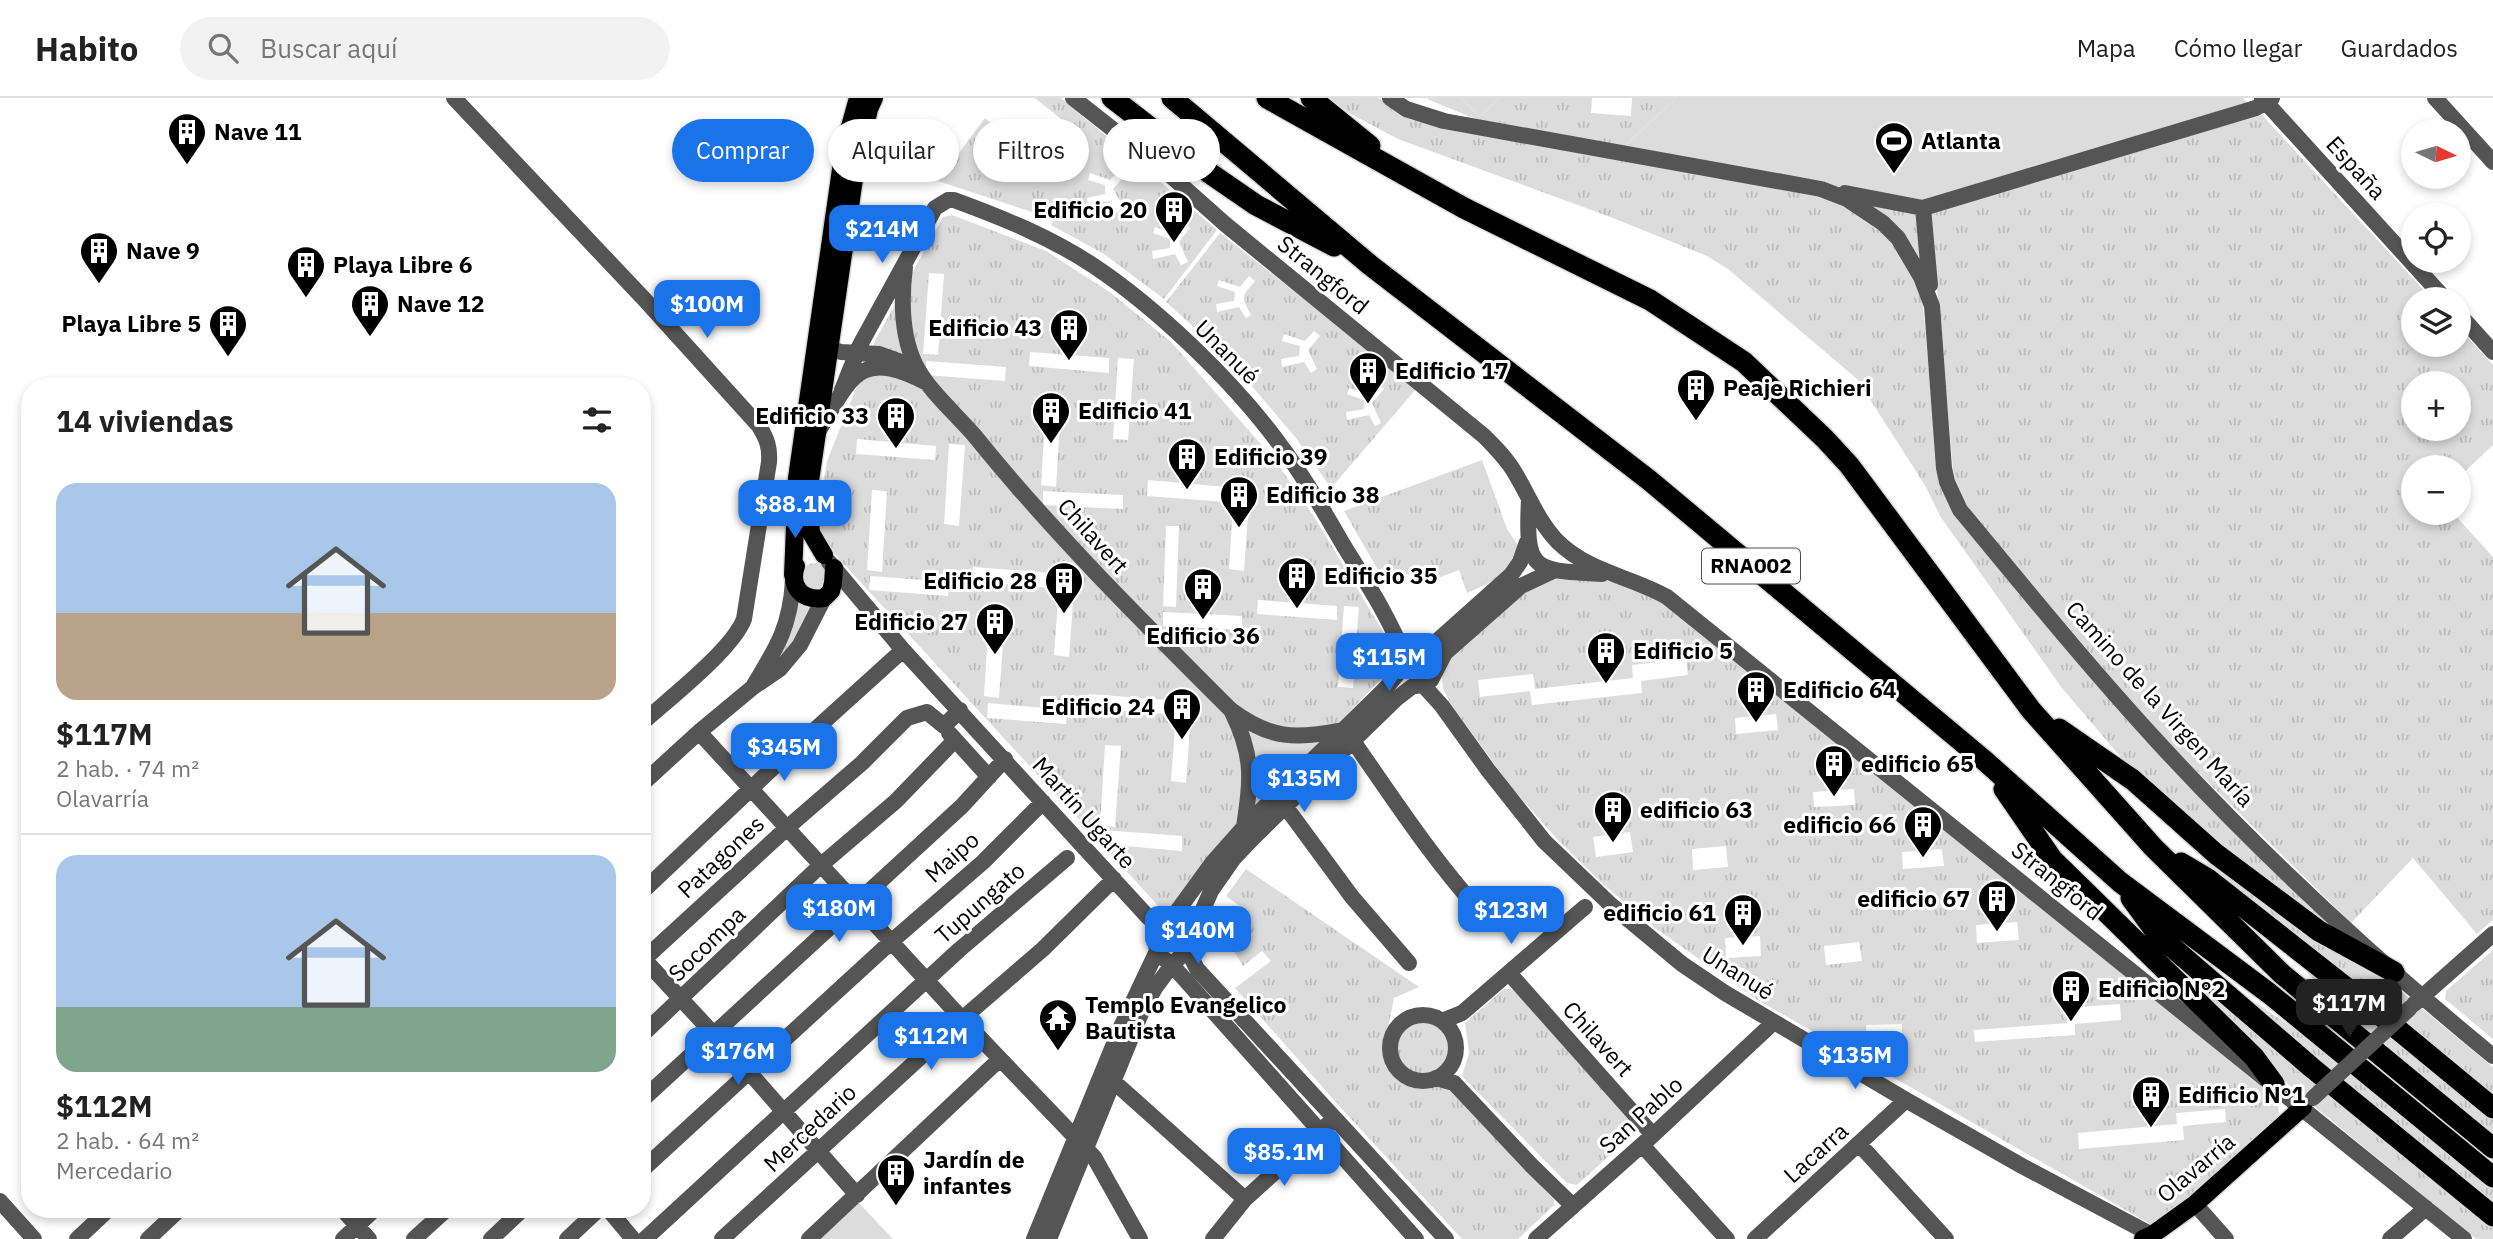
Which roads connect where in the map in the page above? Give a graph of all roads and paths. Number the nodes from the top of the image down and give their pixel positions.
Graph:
1 (454, 98) edge
2 (859, 98) edge
3 (874, 98) edge
4 (1073, 98) edge
5 (1112, 98) edge
6 (1172, 98) edge
7 (1267, 98) edge
8 (1311, 98) edge
9 (1390, 98) edge
10 (2435, 98) edge
11 (2267, 100) edge
12 (1412, 103) edge
13 (2493, 162) edge
14 (1412, 181) junction
15 (1821, 189) junction
16 (1923, 208) junction
17 (905, 261) junction
18 (1370, 265) junction
19 (2434, 287) edge
20 (1931, 306) junction
21 (2471, 327) edge
22 (829, 348) junction
23 (858, 352) junction
24 (2493, 352) edge
25 (929, 384) junction
26 (842, 390) junction
27 (816, 435) junction
28 (1529, 500) junction
29 (1527, 542) junction
30 (829, 562) junction
31 (1553, 571) junction
32 (1611, 575) junction
33 (793, 578) junction
34 (850, 589) junction
35 (826, 596) junction
36 (903, 650) junction
37 (1412, 657) junction
38 (1427, 678) junction
39 (752, 688) junction
40 (960, 710) junction
41 (1231, 710) junction
42 (2031, 710) junction
43 (651, 715) edge
44 (943, 726) junction
45 (699, 732) junction
46 (1348, 735) junction
47 (955, 740) junction
48 (1005, 759) junction
49 (1985, 761) junction
50 (651, 776) edge
51 (989, 777) junction
52 (753, 788) junction
53 (1043, 802) junction
54 (1285, 806) junction
55 (788, 827) junction
56 (1244, 827) junction
57 (2153, 847) junction
58 (1067, 858) dead end
59 (821, 865) junction
60 (1114, 879) junction
61 (2120, 882) junction
62 (651, 883) edge
63 (1590, 886) junction
64 (1607, 902) junction
65 (857, 903) junction
66 (1585, 906) junction
67 (1478, 909) dead end
68 (1164, 929) junction
69 (2493, 934) edge
70 (1191, 940) junction
71 (892, 941) junction
72 (1157, 951) junction
73 (651, 952) edge
74 (1409, 963) dead end
75 (1172, 965) junction
76 (651, 967) edge
77 (2393, 972) junction
78 (1509, 973) junction
79 (928, 980) junction
80 (682, 999) junction
81 (2416, 1002) junction
82 (1462, 1013) junction
83 (962, 1019) junction
84 (1442, 1021) junction
85 (1774, 1022) junction
86 (651, 1027) edge
87 (714, 1034) junction
88 (1455, 1042) junction
89 (2493, 1056) edge
90 (1000, 1059) junction
91 (1453, 1061) junction
92 (749, 1072) junction
93 (1436, 1078) junction
94 (1113, 1081) junction
95 (1454, 1083) junction
96 (2274, 1084) junction
97 (651, 1092) edge
98 (1906, 1100) junction
99 (2307, 1102) junction
100 (2493, 1108) edge
101 (784, 1112) junction
102 (1334, 1118) junction
103 (1321, 1131) junction
104 (1648, 1140) junction
105 (1080, 1144) junction
106 (1859, 1144) junction
107 (2493, 1148) edge
108 (819, 1151) junction
109 (651, 1162) edge
110 (2493, 1177) edge
111 (857, 1195) junction
112 (1245, 1199) junction
113 (0, 1202) edge
114 (2195, 1204) junction
115 (1573, 1206) junction
116 (2426, 1208) junction
117 (2493, 1216) edge
118 (99, 1218) edge
119 (172, 1218) edge
120 (350, 1218) edge
121 (365, 1218) edge
122 (437, 1218) edge
123 (513, 1218) edge
124 (590, 1218) edge
125 (616, 1218) edge
126 (357, 1226) junction
127 (154, 1237) edge
128 (2147, 1238) edge
129 (34, 1239) edge
130 (77, 1239) edge
131 (343, 1239) edge
132 (369, 1239) edge
133 (414, 1239) edge
134 (491, 1239) edge
135 (567, 1239) edge
136 (633, 1239) edge
137 (645, 1239) edge
138 (722, 1239) edge
139 (809, 1239) edge
140 (1034, 1239) edge
141 (1049, 1239) edge
142 (1140, 1239) edge
143 (1213, 1239) edge
144 (1416, 1239) edge
145 (1446, 1239) edge
146 (1536, 1239) edge
147 (1727, 1239) edge
148 (1755, 1239) edge
149 (1946, 1239) edge
150 (2226, 1239) edge
151 (2390, 1239) edge
152 (2464, 1239) edge

1 - 43 street
2 - 33 main road
3 - 22 main road
4 - 28 street, Strangford
5 - 18 highway
6 - 18 highway, RNA002
7 - 14 highway
8 - 14 highway
9 - 12 street, Camino de la Virgen María
10 - 13 street
11 - 16 street
11 - 19 street, España
12 - 15 street, Camino de la Virgen María
14 - 42 highway
15 - 16 street, Camino de la Virgen María
15 - 20 street, Camino de la Virgen María
16 - 20 street, Camino de la Virgen María
17 - 23 street
17 - 25 street
17 - 37 street, Unanué
18 - 49 highway, RNA002
20 - 77 street, Camino de la Virgen María
21 - 24 street
22 - 23 street
22 - 27 main road
23 - 25 street
23 - 26 street
25 - 26 street
25 - 41 street, Chilavert
26 - 27 street
27 - 30 main road
28 - 29 street
28 - 32 street, Strangford
29 - 31 street
29 - 37 street
30 - 33 main road
30 - 34 street, Martín Ugarte
30 - 35 main road
31 - 32 street, Strangford
31 - 38 street
32 - 96 street, Strangford
33 - 35 main road
33 - 39 street
34 - 35 street
34 - 36 street, Martín Ugarte
35 - 39 street
36 - 40 street, Martín Ugarte
36 - 52 street
37 - 38 street
37 - 38 street
37 - 46 street
38 - 46 street
38 - 63 street, Unanué
39 - 45 street
40 - 44 street
40 - 48 street, Martín Ugarte
41 - 46 street, Chilavert
41 - 56 street, Chilavert
42 - 57 highway
42 - 77 highway
44 - 47 street
44 - 55 street, Patagones
45 - 50 street
45 - 52 street
46 - 54 street
46 - 56 street
46 - 67 street
47 - 51 street
47 - 59 street, Socompa
48 - 51 street
48 - 53 street, Martín Ugarte
49 - 61 highway, RNA002
49 - 96 highway
51 - 65 street
52 - 55 street
52 - 62 street
53 - 60 street, Martín Ugarte
53 - 71 street, Maipo
54 - 70 street
54 - 74 street
55 - 59 street
55 - 73 street, Patagones
56 - 68 street
57 - 100 highway
57 - 107 highway
58 - 79 street, Tupungato
59 - 65 street
59 - 80 street, Socompa
60 - 68 street, Martín Ugarte
60 - 83 street, Mercedario
61 - 110 highway, RNA002
61 - 117 highway, RNA002
63 - 64 street, Unanué
63 - 66 street
64 - 66 street
64 - 85 street, Unanué
65 - 71 street
65 - 87 street
66 - 78 street
68 - 70 street, Martín Ugarte
68 - 72 street
69 - 81 street, Olavarría
70 - 75 street
70 - 102 street
71 - 79 street
71 - 92 street, Maipo
72 - 75 street
72 - 105 street
75 - 94 street
75 - 103 street
76 - 80 street
77 - 81 street, Camino de la Virgen María
78 - 82 street
78 - 104 street, Chilavert
79 - 83 street
79 - 101 street, Tupungato
80 - 86 street, Socompa
80 - 87 street
81 - 89 street, Camino de la Virgen María
81 - 99 street, Olavarría, bridge
82 - 84 street
82 - 88 street
83 - 90 street
83 - 108 street, Mercedario
84 - 88 street
84 - 93 street
85 - 98 street, Unanué
85 - 104 street, San Pablo
87 - 92 street
87 - 97 street
88 - 91 street
90 - 105 street
90 - 111 street
91 - 93 street
91 - 95 street
92 - 101 street
92 - 109 street, Maipo
93 - 95 street
94 - 105 street
94 - 112 street
95 - 115 street
96 - 99 street, Strangford
98 - 106 street, Lacarra
98 - 128 street, Unanué
99 - 114 main road, Olavarría
99 - 116 street, Strangford
101 - 108 street
101 - 137 street, Tupungato
102 - 103 street
102 - 145 street
103 - 112 street
103 - 144 street
104 - 115 street, San Pablo
104 - 147 street, Chilavert
105 - 140 street
105 - 141 street
105 - 142 street
106 - 148 street, Lacarra
106 - 149 street
108 - 111 street
108 - 138 street, Mercedario
111 - 139 street
112 - 143 street
113 - 129 street
114 - 128 main road, Olavarría
114 - 150 street
115 - 146 street, San Pablo
116 - 151 street
116 - 152 street, Strangford
118 - 130 street
119 - 127 street
120 - 126 street
121 - 126 street
122 - 133 street
123 - 134 street
124 - 135 street
125 - 136 street
126 - 131 street
126 - 132 street

